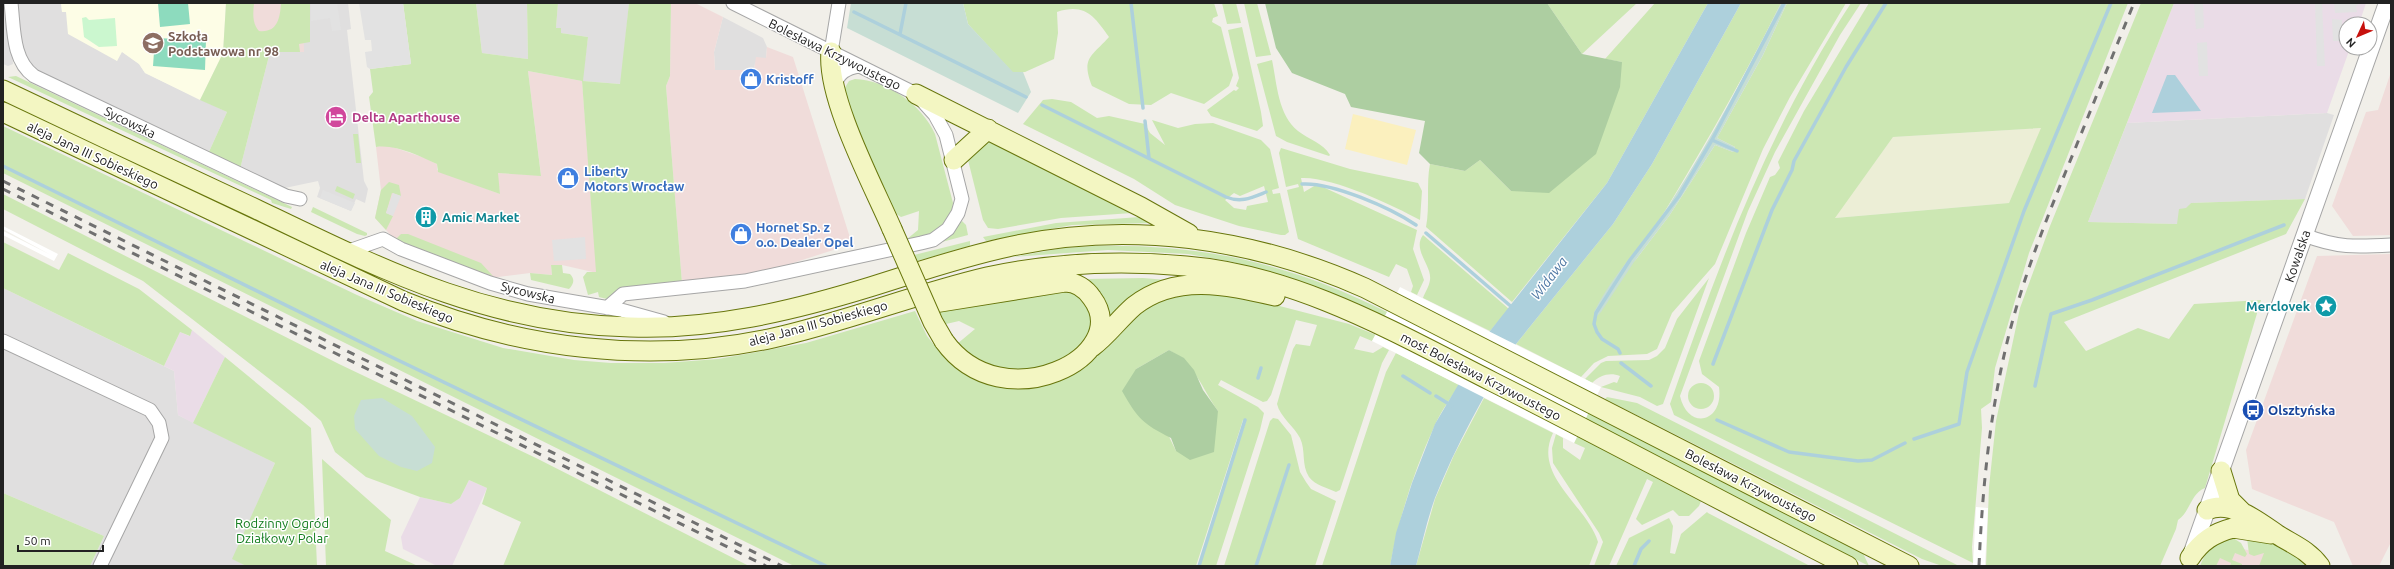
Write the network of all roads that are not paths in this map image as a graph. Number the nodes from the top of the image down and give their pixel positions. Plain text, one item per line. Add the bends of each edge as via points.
1 (11, 3) edge
2 (733, 3) edge
3 (839, 3) edge
4 (2388, 8) edge
5 (831, 52) junction
6 (859, 66) junction
7 (834, 87) junction
8 (3, 90) edge
9 (916, 94) junction
10 (3, 112) edge
11 (988, 130) junction
12 (954, 160) junction
13 (300, 199) dead end
14 (2304, 236) junction
15 (1199, 240) junction
16 (2391, 245) edge
17 (346, 252) junction
18 (606, 308) junction
19 (864, 313) junction
20 (1379, 324) junction
21 (679, 326) junction
22 (3, 341) edge
23 (1088, 350) junction
24 (1593, 405) joint
25 (1582, 427) joint
26 (2221, 471) junction
27 (2207, 510) junction
28 (2244, 514) junction
29 (2279, 535) junction
30 (2189, 562) edge
31 (100, 566) edge
32 (1848, 566) edge
33 (1909, 566) edge
34 (2320, 566) edge

1 - 13 street, Sycowska via 19,61 25,70 286,196
2 - 5 street, Bolesława Krzywoustego
3 - 5 street
4 - 14 street, Kowalska
5 - 6 street, Bolesława Krzywoustego
5 - 7 main road
6 - 7 street via 849,68 840,74
6 - 9 street, Bolesława Krzywoustego
7 - 23 main road, bridge via 842,112 933,322 956,355 971,367 1011,380 1048,375 1065,368
8 - 17 main road, aleja Jana III Sobieskiego
9 - 11 main road
9 - 12 street via 941,125
10 - 19 main road, aleja Jana III Sobieskiego via 397,298 458,322 510,336 563,346 663,351 713,348 765,339
11 - 12 main road
11 - 15 main road via 1141,207
12 - 18 street via 961,192 961,206 948,228 933,240 745,281 623,294
14 - 16 street via 2350,248
14 - 26 street, Kowalska
15 - 21 main road, aleja Jana III Sobieskiego via 1126,234 1048,239 989,251 778,312 726,322
15 - 24 main road, most Bolesława Krzywoustego via 1262,251 1345,279
17 - 18 street, Sycowska via 383,239 401,249 490,283 528,294
17 - 21 main road, aleja Jana III Sobieskiego via 438,291 518,314 580,325 634,328
18 - 21 street, Sycowska
19 - 20 main road, aleja Jana III Sobieskiego via 990,277 1048,267 1118,263 1188,266 1237,274 1294,289
19 - 23 main road via 886,313 1046,283 1068,282 1080,286 1089,294 1099,312 1099,328 1094,343
20 - 23 main road via 1269,295 1216,285 1187,284 1168,288 1146,298
20 - 25 main road, most Bolesława Krzywoustego
22 - 31 street via 150,410 159,423 162,438
24 - 33 main road, Bolesława Krzywoustego
25 - 32 main road, Bolesława Krzywoustego
26 - 27 street, Kowalska
26 - 28 main road via 2230,500
27 - 28 main road via 2226,508
27 - 30 street, Kowalska
28 - 29 main road
29 - 30 main road via 2234,528 2206,539
29 - 34 main road via 2303,549

